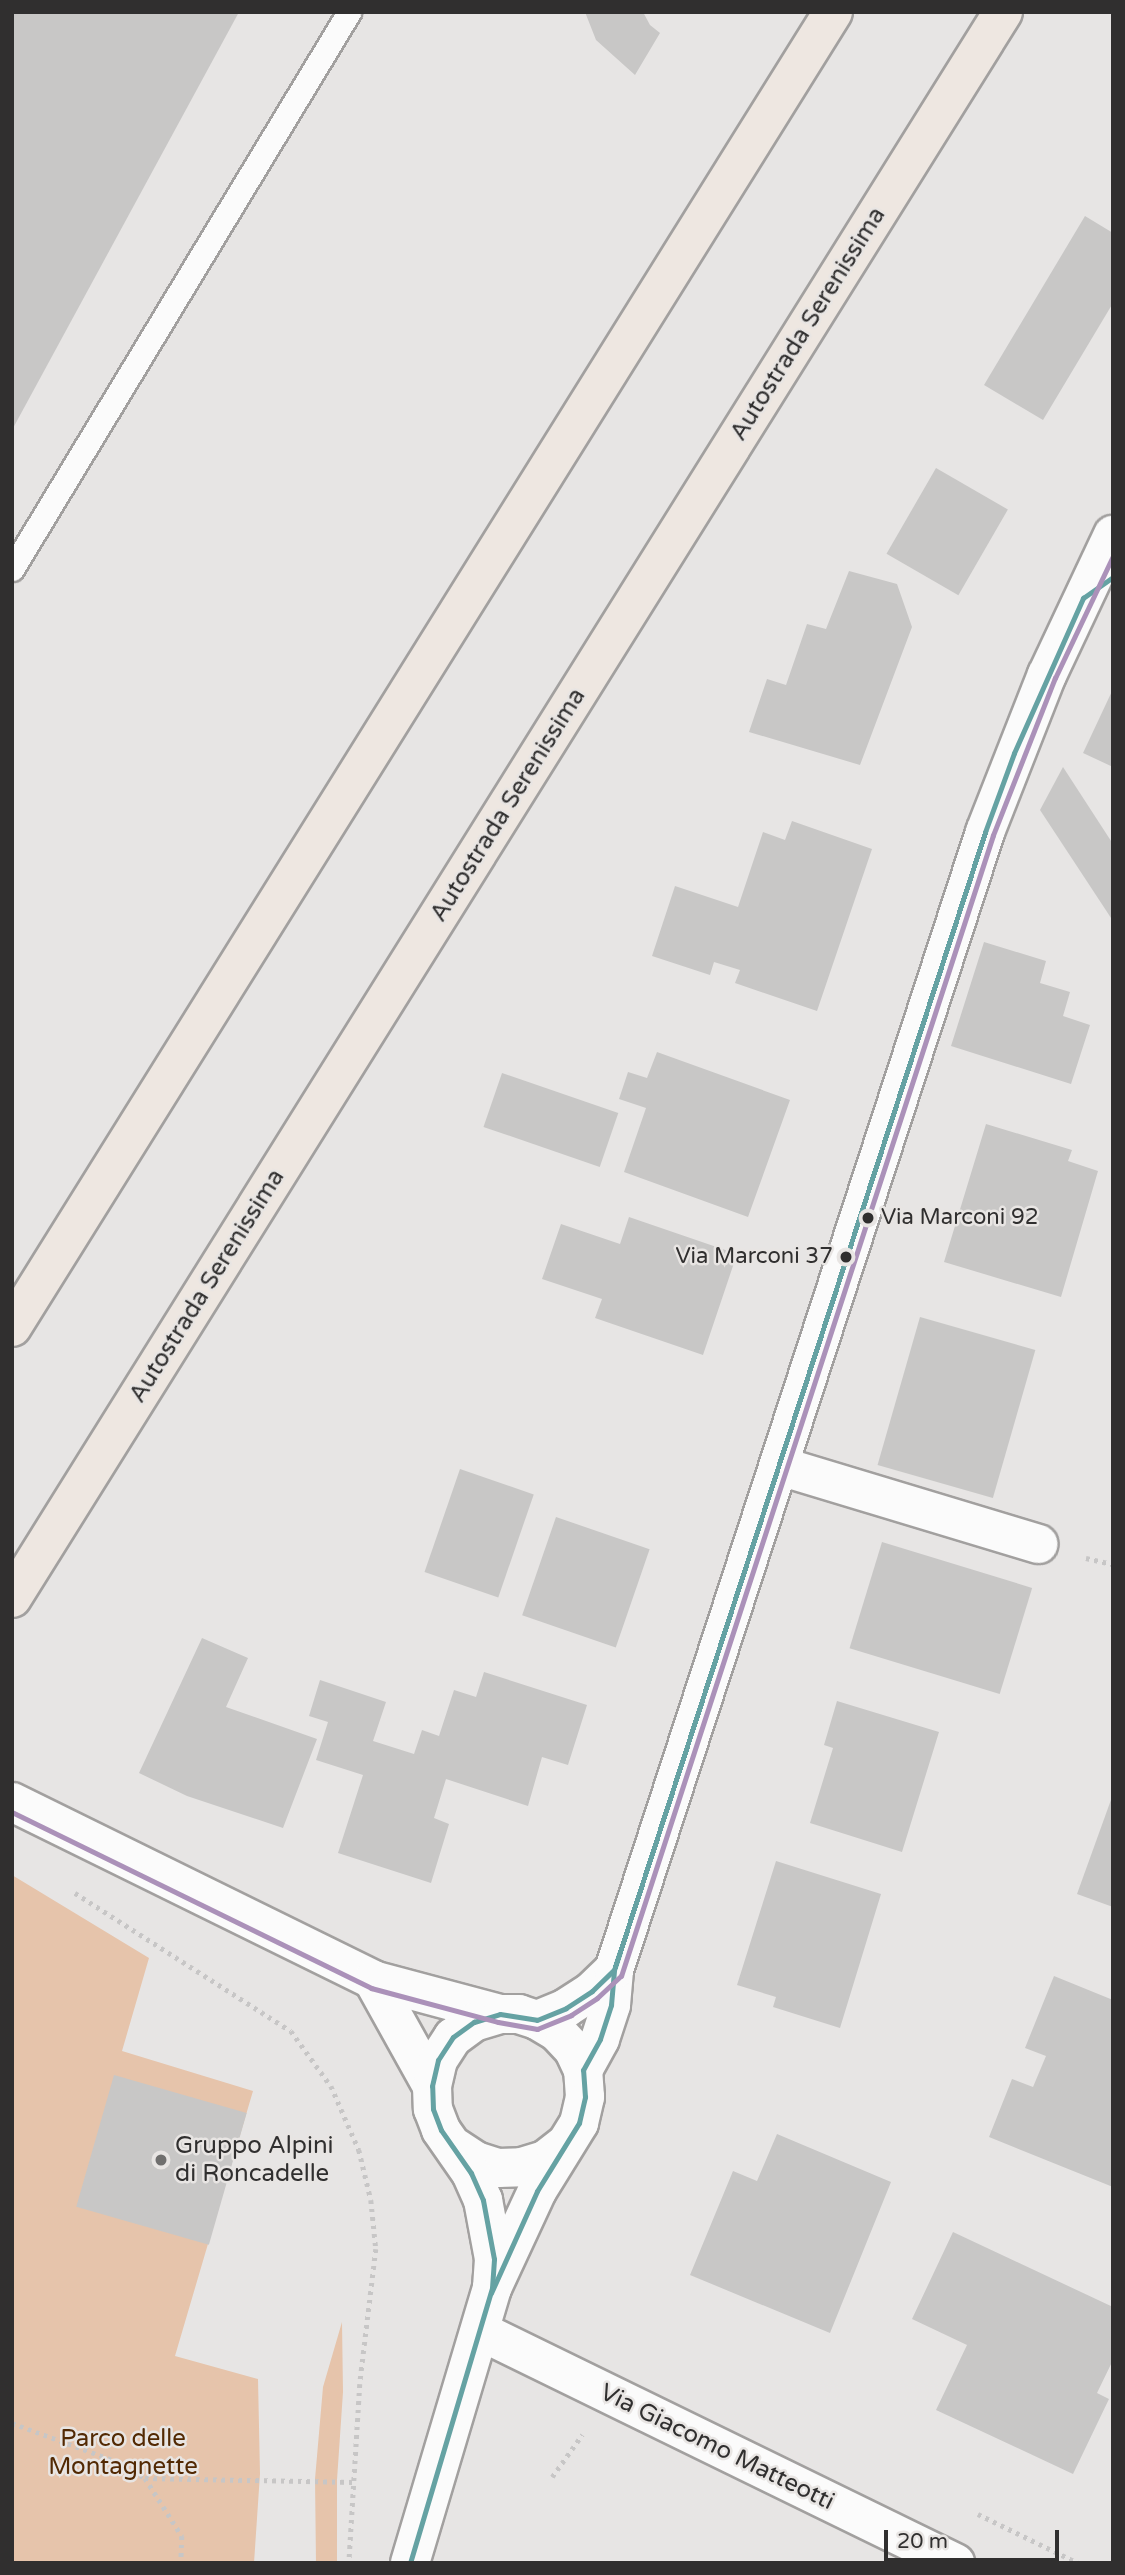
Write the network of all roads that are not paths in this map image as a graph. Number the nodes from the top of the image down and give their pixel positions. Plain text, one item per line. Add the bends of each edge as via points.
1 (349, 12) edge
2 (833, 12) edge
3 (1003, 12) edge
4 (1113, 536) edge
5 (12, 569) edge
6 (1098, 587) edge
7 (12, 1327) edge
8 (780, 1466) junction
9 (1039, 1544) dead end
10 (12, 1598) edge
11 (12, 1802) edge
12 (614, 1970) junction
13 (373, 1980) junction
14 (500, 2014) junction
15 (537, 2020) junction
16 (583, 2070) junction
17 (432, 2086) junction
18 (564, 2145) junction
19 (456, 2148) junction
20 (492, 2288) junction
21 (480, 2331) junction
22 (410, 2563) edge
23 (955, 2563) edge

1 - 5 lane
2 - 7 highway
3 - 10 highway, Autostrada Serenissima
4 - 6 street
6 - 8 street via 1014,753 985,832
8 - 9 street
8 - 12 street
11 - 13 street
12 - 15 street via 566,2008
12 - 16 street via 611,2005
13 - 14 street
13 - 17 street
14 - 15 street
14 - 17 street via 474,2022 453,2037 438,2060
15 - 16 street via 573,2049
16 - 18 street via 585,2097 579,2123
17 - 19 street via 433,2109 441,2130
18 - 19 street via 545,2160 522,2168 487,2165
18 - 20 street
19 - 20 street via 483,2200 493,2249
20 - 21 street
21 - 22 street
21 - 23 street, Via Giacomo Matteotti

